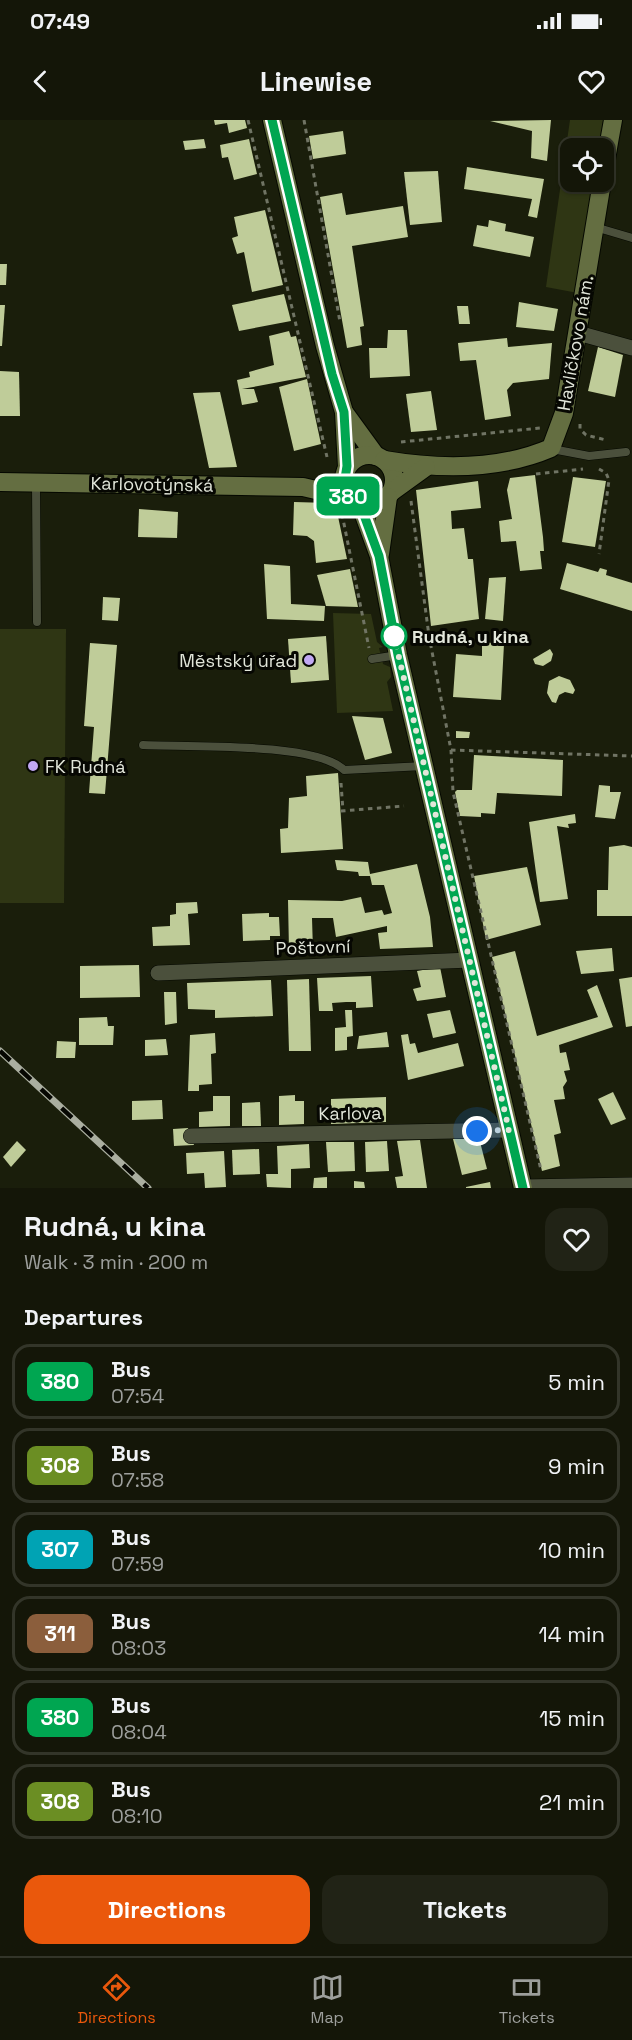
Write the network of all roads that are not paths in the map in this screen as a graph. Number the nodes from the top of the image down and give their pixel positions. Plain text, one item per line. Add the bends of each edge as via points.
1 (272, 120) edge
2 (613, 120) edge
3 (610, 138) edge
4 (600, 192) edge
5 (594, 227) junction
6 (632, 238) edge
7 (578, 333) junction
8 (632, 348) edge
9 (344, 412) junction
10 (551, 448) junction
11 (626, 452) road end
12 (380, 458) junction
13 (426, 467) junction
14 (346, 469) junction
15 (0, 482) edge
16 (36, 482) junction
17 (303, 487) junction
18 (389, 495) junction
19 (355, 501) junction
20 (379, 556) junction
21 (37, 622) dead end
22 (398, 655) junction
23 (372, 659) road end
24 (143, 745) dead end
25 (424, 766) junction
26 (470, 960) junction
27 (158, 973) dead end
28 (509, 1130) junction
29 (191, 1136) dead end
30 (631, 1184) edge
31 (523, 1187) edge

1 - 9 main road via 327,356
2 - 3 main road
4 - 5 main road, Havlíčkovo nám.
5 - 6 lane
5 - 7 main road, Havlíčkovo nám.
7 - 8 street
7 - 10 main road, Havlíčkovo nám. via 564,413
9 - 12 main road
9 - 14 main road
10 - 11 lane via 589,456
10 - 13 main road via 524,460
12 - 13 main road
12 - 14 main road via 360,456
12 - 18 main road via 393,475
13 - 18 main road
14 - 17 main road
14 - 19 main road via 344,485
15 - 16 main road, Karlovotýnská
16 - 17 main road, Karlovotýnská
16 - 21 lane
17 - 19 main road
18 - 19 main road via 375,505
18 - 20 main road
19 - 20 main road
20 - 22 main road
22 - 23 lane
22 - 25 main road
24 - 25 lane via 297,751 344,770
25 - 26 main road
26 - 27 street, Poštovní
26 - 28 main road
28 - 29 street, Karlova
28 - 31 main road
30 - 31 street

